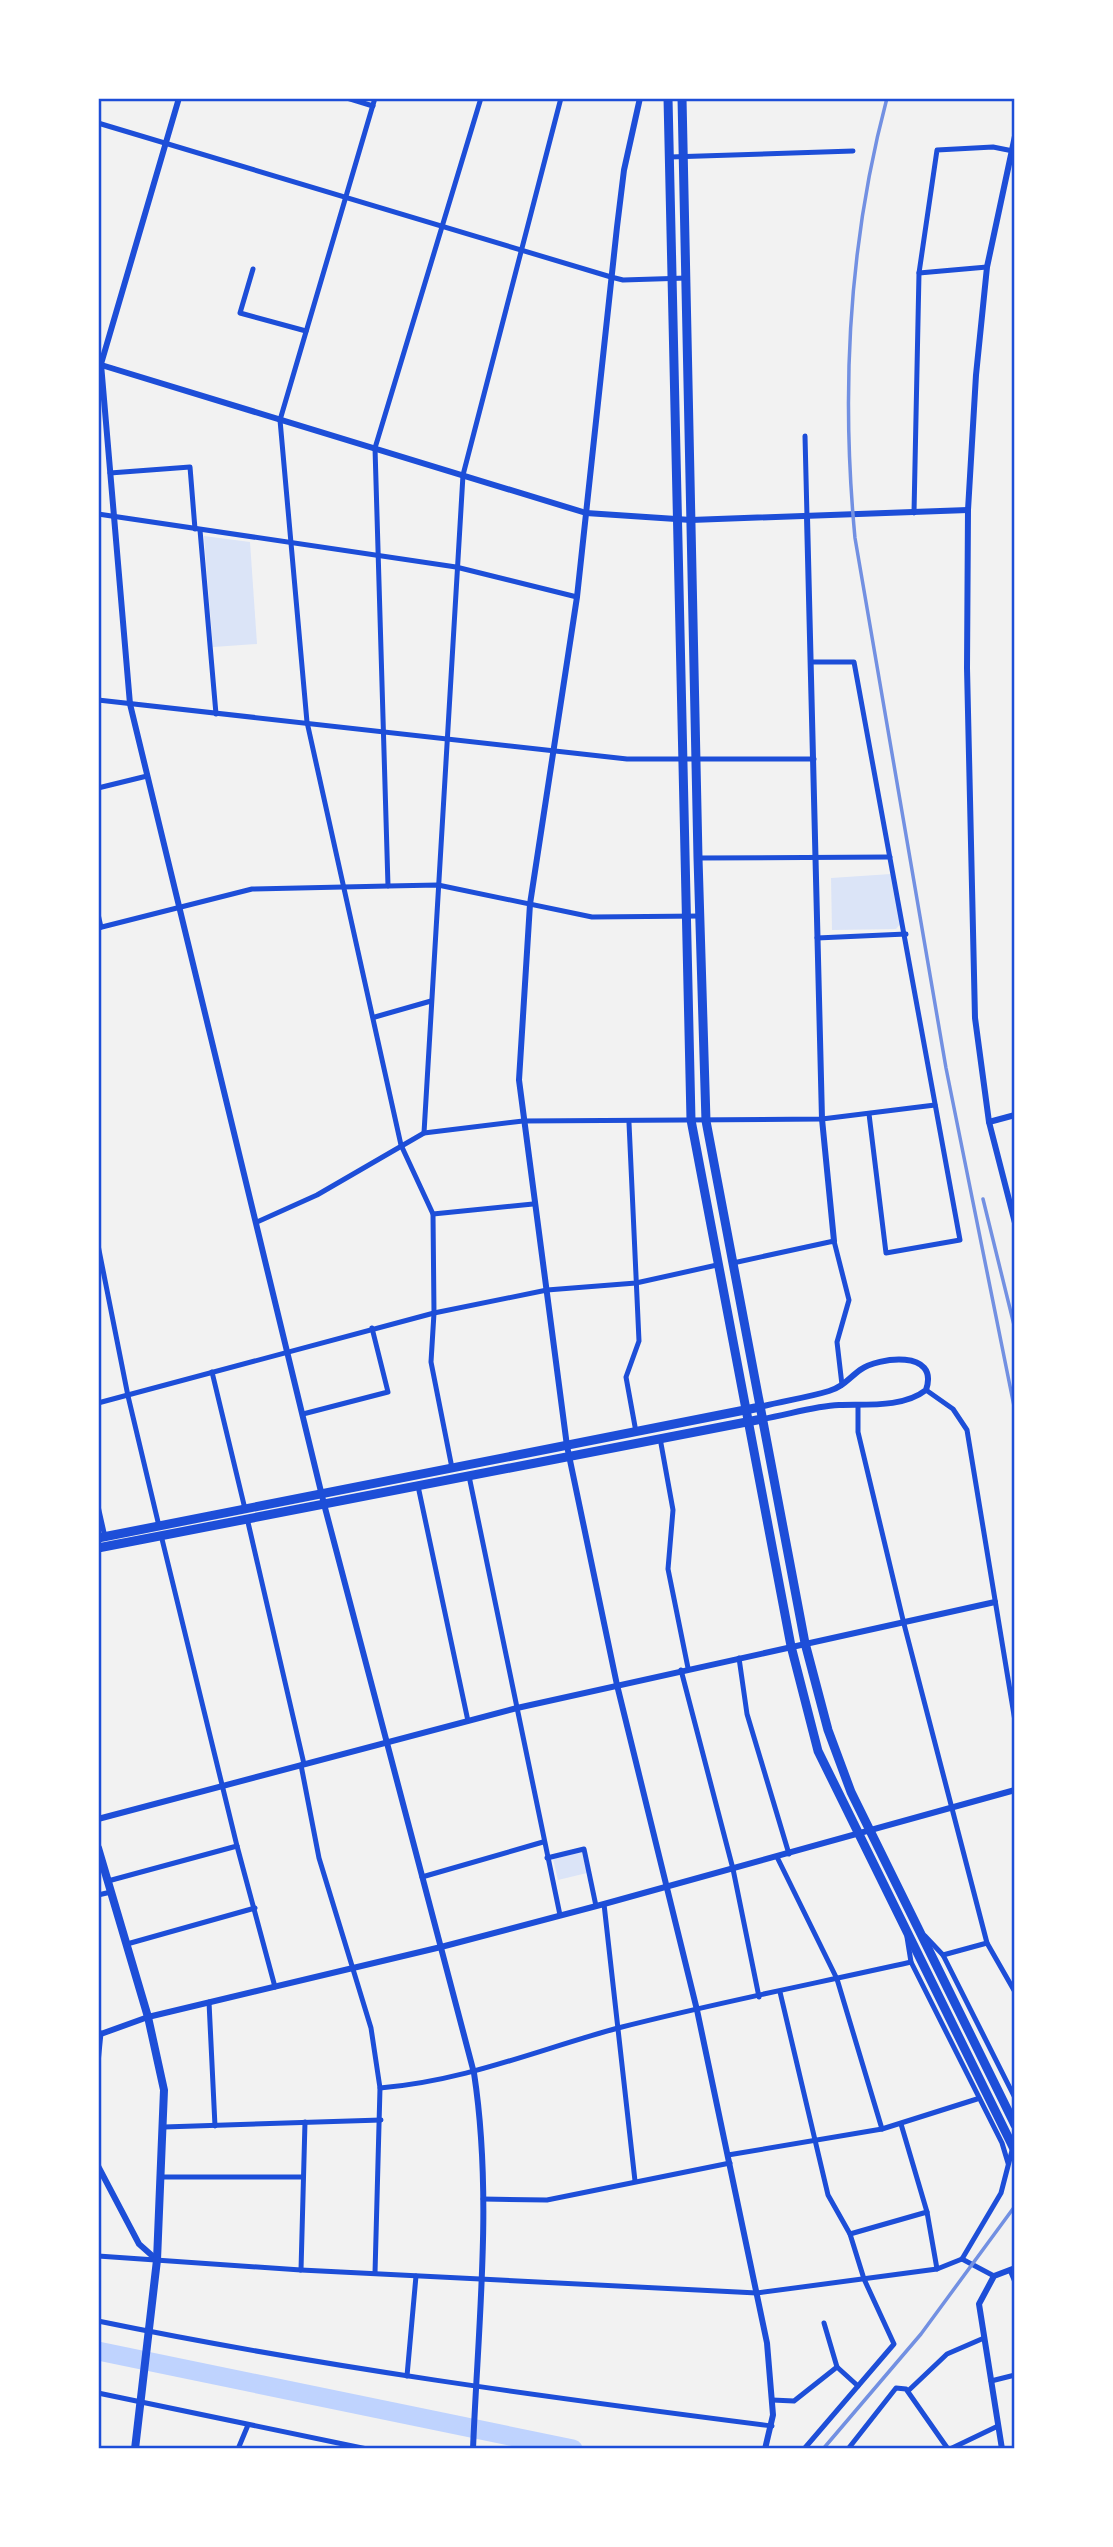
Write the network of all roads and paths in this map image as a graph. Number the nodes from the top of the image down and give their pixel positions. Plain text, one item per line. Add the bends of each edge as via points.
1 (179, 98) edge
2 (347, 98) edge
3 (375, 98) edge
4 (481, 98) edge
5 (561, 98) edge
6 (640, 98) edge
7 (668, 98) edge
8 (682, 98) edge
9 (373, 106) junction
10 (98, 123) edge
11 (1015, 136) edge
12 (165, 144) junction
13 (853, 151) dead end
14 (1013, 151) junction
15 (684, 156) junction
16 (670, 157) junction
17 (344, 199) junction
18 (444, 227) junction
19 (522, 249) junction
20 (987, 267) junction
21 (253, 270) dead end
22 (919, 273) junction
23 (611, 277) junction
24 (687, 278) junction
25 (671, 279) junction
26 (306, 331) junction
27 (99, 364) edge
28 (280, 420) junction
29 (804, 436) dead end
30 (375, 448) junction
31 (110, 473) junction
32 (463, 475) junction
33 (968, 510) junction
34 (586, 513) junction
35 (914, 513) junction
36 (98, 514) edge
37 (113, 516) junction
38 (807, 517) junction
39 (676, 519) junction
40 (691, 520) junction
41 (197, 529) junction
42 (289, 542) junction
43 (379, 555) junction
44 (456, 568) junction
45 (577, 597) junction
46 (812, 662) junction
47 (98, 700) edge
48 (130, 704) junction
49 (216, 713) junction
50 (307, 722) junction
51 (383, 731) junction
52 (445, 739) junction
53 (553, 751) junction
54 (696, 759) junction
55 (814, 759) junction
56 (681, 760) junction
57 (147, 776) junction
58 (98, 788) edge
59 (890, 856) junction
60 (698, 858) junction
61 (816, 859) junction
62 (438, 885) junction
63 (388, 886) junction
64 (344, 888) junction
65 (530, 904) junction
66 (178, 908) junction
67 (98, 914) edge
68 (685, 916) junction
69 (701, 916) junction
70 (100, 927) edge
71 (906, 934) junction
72 (817, 938) junction
73 (431, 1001) junction
74 (374, 1017) junction
75 (935, 1105) junction
76 (869, 1114) junction
77 (1015, 1115) edge
78 (822, 1119) junction
79 (691, 1120) junction
80 (523, 1121) junction
81 (706, 1121) junction
82 (989, 1122) junction
83 (629, 1123) junction
84 (424, 1133) junction
85 (401, 1145) junction
86 (533, 1203) junction
87 (433, 1214) junction
88 (257, 1222) junction
89 (1015, 1223) edge
90 (834, 1241) junction
91 (98, 1245) edge
92 (732, 1263) junction
93 (717, 1265) junction
94 (106, 1279) junction
95 (98, 1282) edge
96 (636, 1283) junction
97 (547, 1290) junction
98 (434, 1312) junction
99 (372, 1328) junction
100 (289, 1351) junction
101 (212, 1372) junction
102 (842, 1385) junction
103 (926, 1390) junction
104 (128, 1395) junction
105 (98, 1403) edge
106 (760, 1406) junction
107 (858, 1406) junction
108 (746, 1410) junction
109 (303, 1414) junction
110 (762, 1419) junction
111 (749, 1422) junction
112 (658, 1428) junction
113 (636, 1432) junction
114 (660, 1438) junction
115 (567, 1446) junction
116 (569, 1457) junction
117 (467, 1465) junction
118 (452, 1468) junction
119 (469, 1476) junction
120 (417, 1480) junction
121 (322, 1493) junction
122 (324, 1504) junction
123 (98, 1506) edge
124 (245, 1508) junction
125 (247, 1519) junction
126 (160, 1531) junction
127 (101, 1537) edge
128 (98, 1548) edge
129 (995, 1602) junction
130 (904, 1624) junction
131 (805, 1643) junction
132 (791, 1646) junction
133 (738, 1658) junction
134 (684, 1669) junction
135 (617, 1685) junction
136 (517, 1708) junction
137 (468, 1721) junction
138 (1015, 1721) edge
139 (386, 1744) junction
140 (303, 1765) junction
141 (223, 1787) junction
142 (1015, 1790) edge
143 (953, 1809) junction
144 (98, 1819) edge
145 (870, 1829) junction
146 (858, 1836) junction
147 (542, 1842) junction
148 (237, 1846) junction
149 (98, 1848) edge
150 (789, 1854) junction
151 (777, 1857) junction
152 (547, 1858) junction
153 (733, 1869) junction
154 (422, 1877) junction
155 (108, 1881) junction
156 (668, 1885) junction
157 (111, 1892) junction
158 (98, 1895) edge
159 (604, 1904) junction
160 (596, 1906) junction
161 (255, 1908) junction
162 (560, 1915) junction
163 (917, 1926) junction
164 (905, 1928) junction
165 (986, 1943) junction
166 (127, 1944) junction
167 (441, 1947) junction
168 (943, 1955) junction
169 (911, 1962) junction
170 (353, 1968) junction
171 (837, 1979) junction
172 (275, 1987) junction
173 (780, 1992) junction
174 (1015, 1992) edge
175 (759, 1997) junction
176 (209, 2002) junction
177 (697, 2010) junction
178 (148, 2017) junction
179 (618, 2029) junction
180 (99, 2034) edge
181 (98, 2063) edge
182 (474, 2073) junction
183 (380, 2088) junction
184 (1015, 2098) edge
185 (977, 2099) junction
186 (381, 2120) junction
187 (305, 2122) junction
188 (901, 2124) junction
189 (1015, 2125) edge
190 (215, 2126) junction
191 (164, 2127) junction
192 (882, 2129) junction
193 (1015, 2139) edge
194 (815, 2142) junction
195 (1015, 2151) edge
196 (729, 2159) junction
197 (1008, 2163) junction
198 (98, 2166) edge
199 (162, 2176) junction
200 (302, 2177) junction
201 (635, 2181) junction
202 (483, 2199) junction
203 (927, 2212) junction
204 (850, 2234) junction
205 (98, 2256) edge
206 (962, 2259) junction
207 (157, 2260) junction
208 (937, 2269) junction
209 (1013, 2269) edge
210 (301, 2270) junction
211 (375, 2273) junction
212 (416, 2276) junction
213 (994, 2276) junction
214 (481, 2278) junction
215 (864, 2279) junction
216 (1015, 2282) edge
217 (757, 2293) junction
218 (98, 2321) edge
219 (824, 2323) dead end
220 (151, 2334) junction
221 (984, 2338) junction
222 (837, 2367) junction
223 (1015, 2375) edge
224 (407, 2376) junction
225 (991, 2381) junction
226 (858, 2386) junction
227 (475, 2391) junction
228 (908, 2391) junction
229 (98, 2393) edge
230 (772, 2400) junction
231 (143, 2402) junction
232 (248, 2425) junction
233 (772, 2426) junction
234 (998, 2426) junction
235 (767, 2448) edge
236 (135, 2449) edge
237 (238, 2449) edge
238 (367, 2449) edge
239 (473, 2449) edge
240 (804, 2449) edge
241 (848, 2449) edge
242 (949, 2449) edge
243 (1002, 2449) edge

1 - 12 street
2 - 9 street
3 - 9 street
4 - 18 street
5 - 19 street
6 - 23 street via 624,170
7 - 16 highway
8 - 15 highway
9 - 17 street
10 - 12 street
11 - 14 street
12 - 17 street
12 - 27 street
13 - 15 street
14 - 20 street
14 - 22 street via 937,150
15 - 16 street
15 - 24 highway
16 - 25 highway
17 - 18 street
17 - 26 street
18 - 19 street
18 - 30 street
19 - 23 street
19 - 32 street
20 - 22 street
20 - 33 street
21 - 26 street via 240,313
22 - 35 street
23 - 25 street
23 - 34 street
24 - 25 street
24 - 40 highway
25 - 39 highway
26 - 28 street
27 - 28 street
27 - 31 street
28 - 30 street
28 - 42 street
29 - 38 street
30 - 32 street
30 - 43 street
31 - 37 street
31 - 41 street via 190,467
32 - 34 street
32 - 44 street
33 - 35 street
33 - 82 street via 975,1018
34 - 39 street
34 - 45 street
35 - 38 street
36 - 37 street
37 - 41 street
37 - 48 street
38 - 40 street
38 - 46 street
39 - 40 street
39 - 56 highway
40 - 54 highway
41 - 42 street
41 - 49 street
42 - 43 street
42 - 50 street
43 - 44 street
43 - 51 street
44 - 45 street
44 - 52 street
45 - 53 street
46 - 55 street
46 - 59 street via 854,662
47 - 48 street
48 - 49 street
48 - 57 street
49 - 50 street
50 - 51 street
50 - 64 street
51 - 52 street
51 - 63 street
52 - 53 street
52 - 62 street
53 - 56 street
53 - 65 street
54 - 55 street
54 - 56 street
54 - 60 highway
55 - 61 street
56 - 68 highway
57 - 58 street
57 - 66 street
59 - 61 street
59 - 71 street
60 - 61 street
60 - 69 highway
61 - 72 street
62 - 63 street
62 - 65 street
62 - 73 street
63 - 64 street
64 - 66 street via 252,889
64 - 74 street
65 - 68 street via 592,917
65 - 80 street via 519,1060
66 - 70 street
66 - 88 street
67 - 70 street
68 - 69 street
68 - 79 highway
69 - 81 highway
71 - 72 street
71 - 75 street
72 - 78 street
73 - 74 street
73 - 84 street
74 - 85 street
75 - 76 street
75 - 76 street via 960,1240 886,1253
76 - 78 street
77 - 82 street
78 - 81 street
78 - 90 street
79 - 81 street
79 - 83 street
79 - 93 highway
80 - 83 street
80 - 84 street
80 - 86 street
81 - 92 highway
82 - 89 street
83 - 96 street
84 - 85 street
85 - 87 street
85 - 88 street via 317,1195
86 - 87 street
86 - 97 street
87 - 98 street
88 - 100 street
90 - 92 street
90 - 102 street via 849,1300 837,1342
91 - 94 street
92 - 106 highway
93 - 96 street
93 - 108 highway
94 - 95 street
94 - 104 street
96 - 97 street
96 - 113 street via 638,1348 626,1377
97 - 98 street
97 - 115 street
98 - 99 street
98 - 118 street via 431,1362
99 - 100 street
99 - 109 street via 388,1392
100 - 101 street
100 - 109 street
101 - 104 street
101 - 124 street
102 - 103 street via 861,1369 910,1360 925,1367
102 - 106 street
103 - 107 street via 914,1397
103 - 129 street via 953,1409 967,1430
104 - 105 street
104 - 126 street
106 - 108 highway
106 - 110 highway
107 - 110 street via 838,1405
107 - 130 street via 858,1432
108 - 111 highway
108 - 112 highway
109 - 121 street
110 - 111 highway
110 - 131 highway
111 - 114 highway
111 - 132 highway
112 - 113 highway
112 - 114 street
113 - 115 highway
114 - 116 highway
114 - 134 street via 673,1510 668,1569
115 - 116 street
115 - 117 highway
116 - 119 highway
116 - 135 street
117 - 118 highway
117 - 119 street
118 - 120 highway
119 - 120 highway
119 - 136 street
120 - 121 highway
120 - 122 highway
120 - 137 street
121 - 122 street
121 - 124 highway
122 - 125 highway
122 - 139 street
123 - 127 street
124 - 125 street
124 - 126 highway
125 - 126 highway
125 - 140 street
126 - 127 highway
126 - 128 highway
126 - 141 street
129 - 130 street
129 - 138 street
130 - 131 street
130 - 143 street
131 - 132 street
131 - 145 highway via 828,1730
132 - 133 street
132 - 146 highway via 818,1751
133 - 134 street
133 - 150 street via 747,1714
134 - 135 street
134 - 153 street
135 - 136 street
135 - 156 street
136 - 137 street
136 - 147 street
137 - 139 street
139 - 140 street
139 - 154 street
140 - 141 street
140 - 170 street via 318,1858
141 - 144 street
141 - 148 street
142 - 143 street
143 - 145 street
143 - 165 street
145 - 146 street
145 - 163 highway
146 - 150 street
146 - 164 highway
147 - 152 street
147 - 154 street
148 - 155 street
148 - 161 street
149 - 155 main road
150 - 151 street
151 - 153 street
151 - 171 street
152 - 160 street via 584,1849
152 - 162 street
153 - 156 street
153 - 175 street
154 - 167 street
155 - 157 main road
156 - 159 street
156 - 177 street
157 - 158 street
157 - 166 main road
159 - 160 street
159 - 179 street
160 - 162 street
161 - 166 street
161 - 172 street
162 - 167 street
163 - 168 street
163 - 189 highway
164 - 169 street
164 - 195 highway
165 - 168 street
165 - 174 street
166 - 178 main road
167 - 170 street
167 - 182 street
168 - 184 street
169 - 171 street
169 - 185 street
170 - 172 street
170 - 183 street via 372,2028
171 - 173 street
171 - 192 street
172 - 176 street
173 - 175 street
173 - 194 street
175 - 177 street
176 - 178 street
176 - 190 street
177 - 179 street
177 - 196 street
178 - 180 street
178 - 191 main road via 163,2074
179 - 182 street
179 - 201 street
180 - 181 street
182 - 183 street
182 - 202 street
183 - 186 street
185 - 188 street
185 - 197 street
186 - 187 street
186 - 211 street
187 - 190 street
187 - 200 street
188 - 192 street
188 - 203 street
190 - 191 street
191 - 199 main road
192 - 194 street
193 - 197 street
194 - 196 street
194 - 204 street via 828,2195
196 - 201 street
196 - 217 street
197 - 206 street via 995,2207
198 - 207 street via 139,2244
199 - 200 street
199 - 207 main road
200 - 210 street
201 - 202 street via 547,2200
202 - 214 street
203 - 204 street
203 - 208 street
204 - 215 street
205 - 207 street
206 - 208 street
206 - 213 street
207 - 210 street
207 - 220 main road
208 - 215 street
209 - 213 street
209 - 216 street
210 - 211 street
211 - 212 street
212 - 214 street
212 - 224 street
213 - 221 street via 979,2304
214 - 217 street
214 - 227 street
215 - 217 street
215 - 226 street via 894,2344
217 - 230 street
218 - 220 street
219 - 222 street
220 - 224 street
220 - 231 main road
221 - 225 street
221 - 228 street via 947,2354
222 - 226 street
222 - 230 street via 794,2401
223 - 225 street
224 - 227 street
225 - 234 street
226 - 240 street
227 - 233 street
227 - 239 street
228 - 241 street via 896,2388
228 - 242 street
229 - 231 street
230 - 233 street
231 - 232 street
231 - 236 main road
232 - 237 street
232 - 238 street
233 - 235 street
234 - 242 street
234 - 243 street

